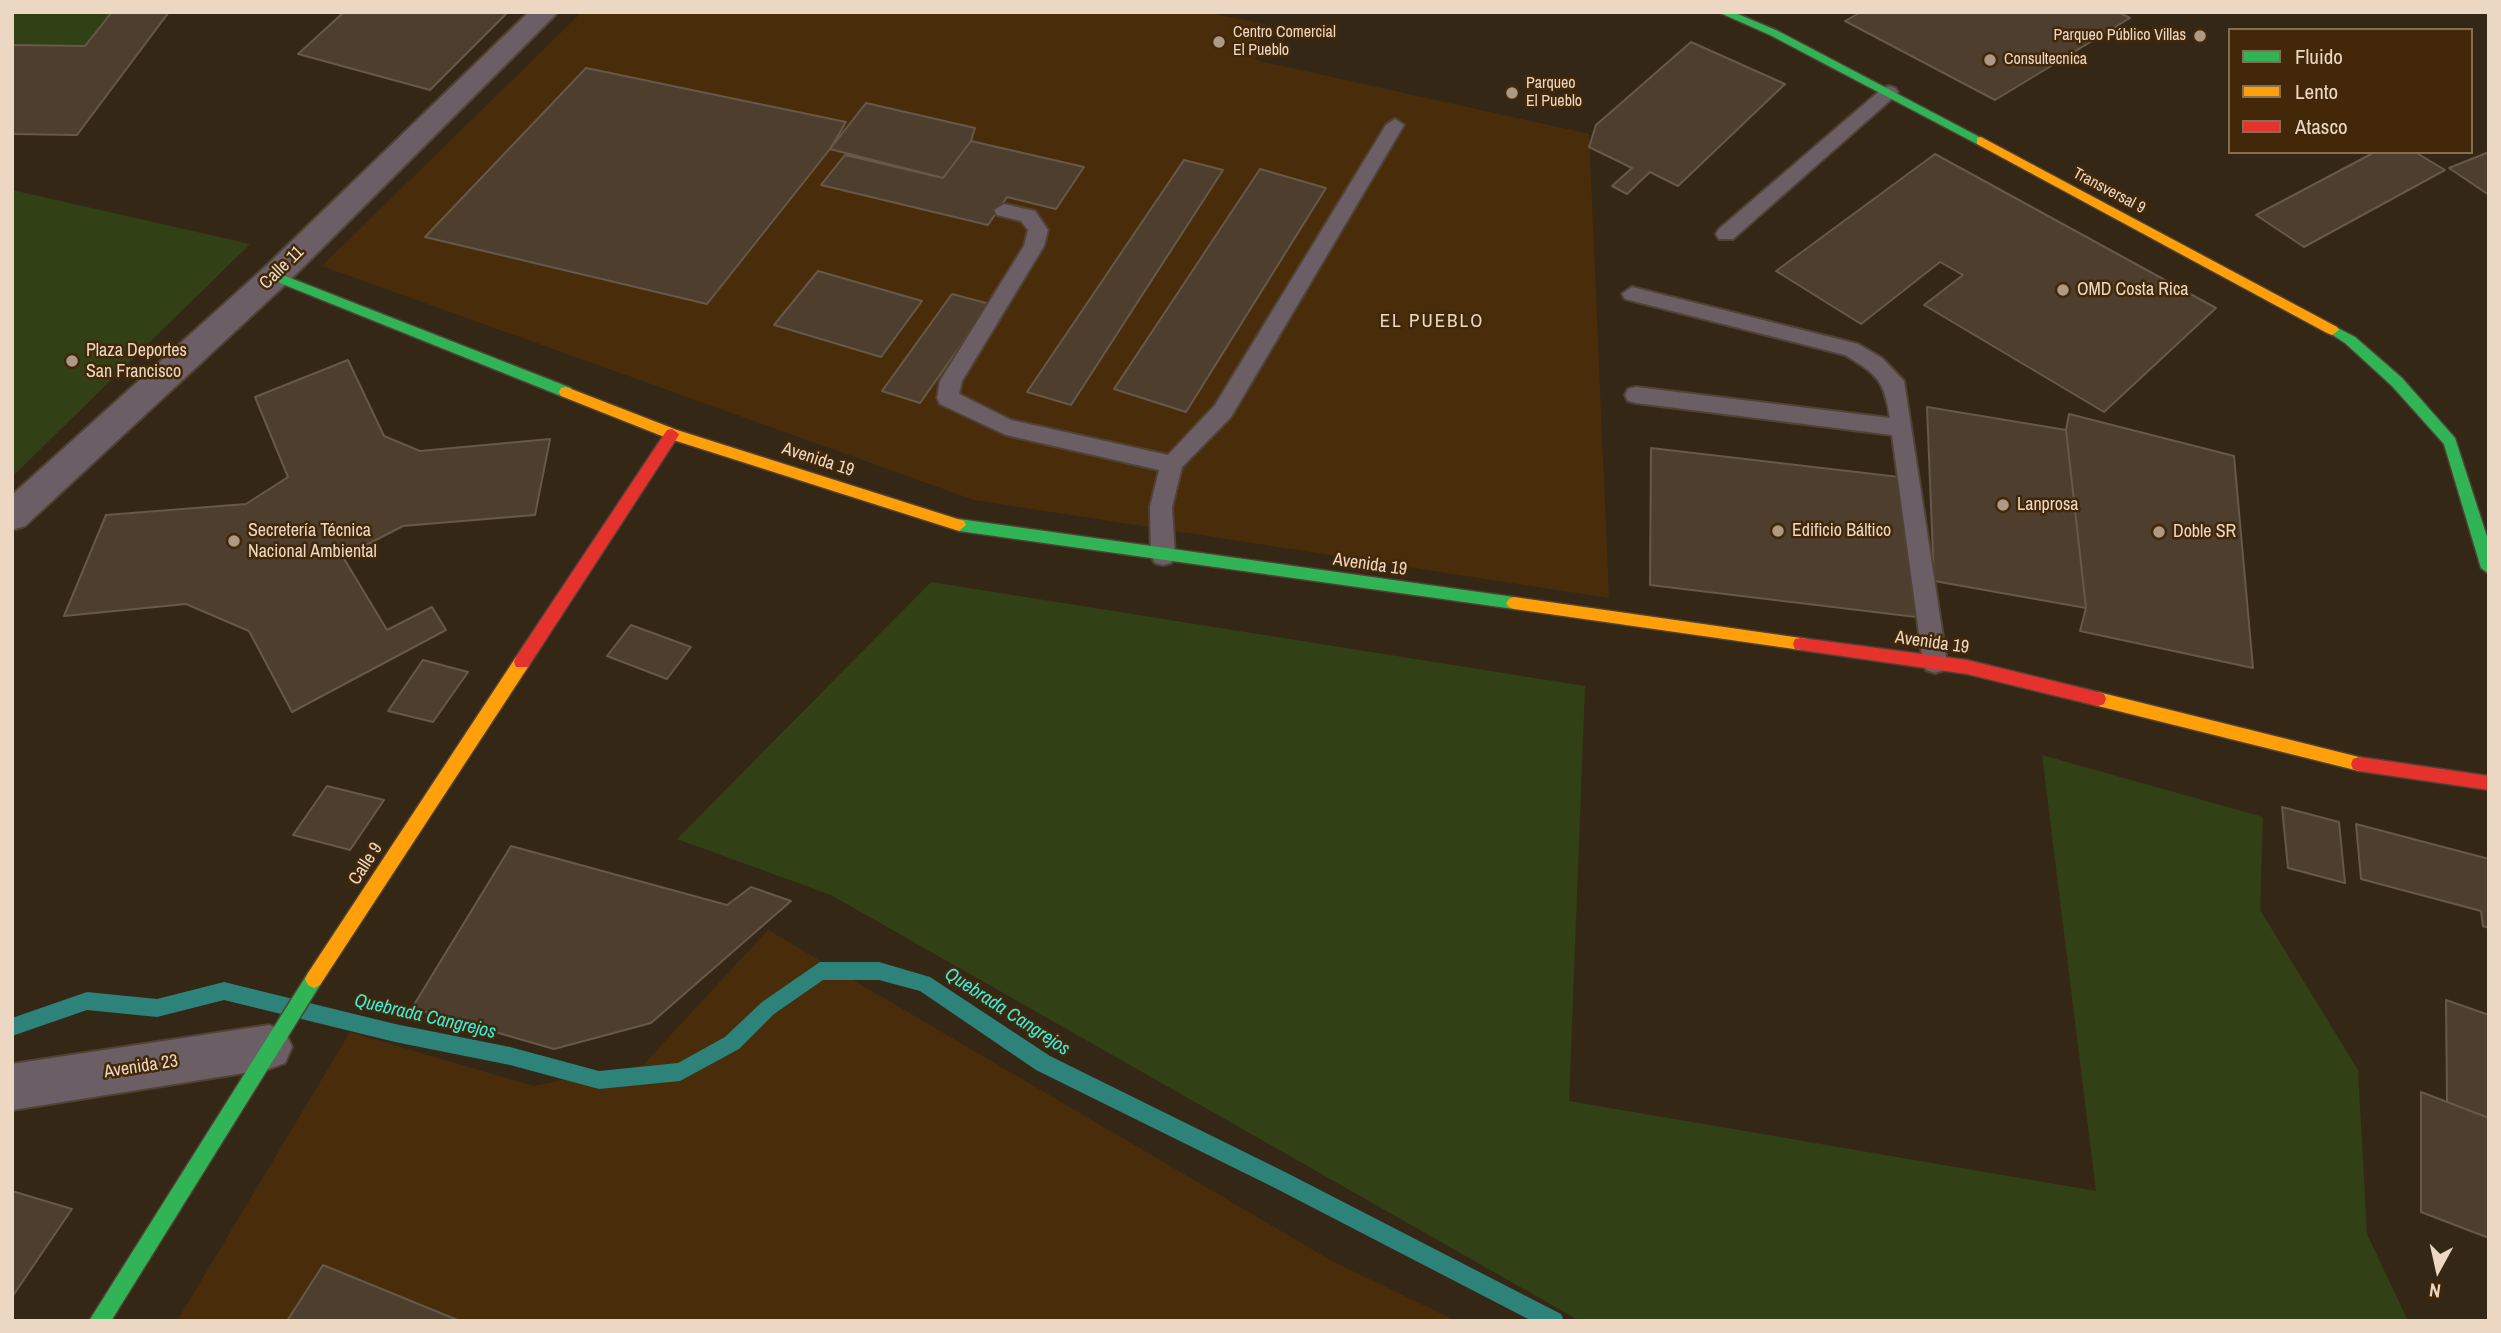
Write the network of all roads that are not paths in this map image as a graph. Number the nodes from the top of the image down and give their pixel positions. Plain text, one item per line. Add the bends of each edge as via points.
1 (545, 12) edge
2 (1723, 12) edge
3 (1889, 92) junction
4 (1395, 125) dead end
5 (1004, 210) dead end
6 (1726, 234) dead end
7 (275, 276) junction
8 (1632, 294) dead end
9 (1636, 395) dead end
10 (1901, 428) junction
11 (672, 434) junction
12 (1172, 464) junction
13 (12, 516) edge
14 (1163, 556) junction
15 (2489, 568) edge
16 (1935, 663) junction
17 (2489, 783) edge
18 (274, 1041) junction
19 (12, 1087) edge
20 (99, 1321) edge

1 - 7 street, Calle 11
2 - 3 street, Transversal 9
3 - 6 lane
3 - 15 street, Transversal 9 via 2350,340 2397,382 2449,442
4 - 12 lane via 1223,411
5 - 12 lane via 1028,216 1038,230 1034,246 951,380 948,398 1006,427
7 - 11 street, Avenida 19
7 - 13 street, Calle 11
8 - 10 lane via 1851,349 1875,363 1896,386
9 - 10 lane
10 - 16 lane
11 - 14 street, Avenida 19 via 954,523
11 - 18 street, Calle 9
12 - 14 lane via 1161,507
14 - 16 street, Avenida 19
16 - 17 street, Avenida 19 via 1980,670 2372,767
18 - 19 street, Avenida 23
18 - 20 street, Calle 9

